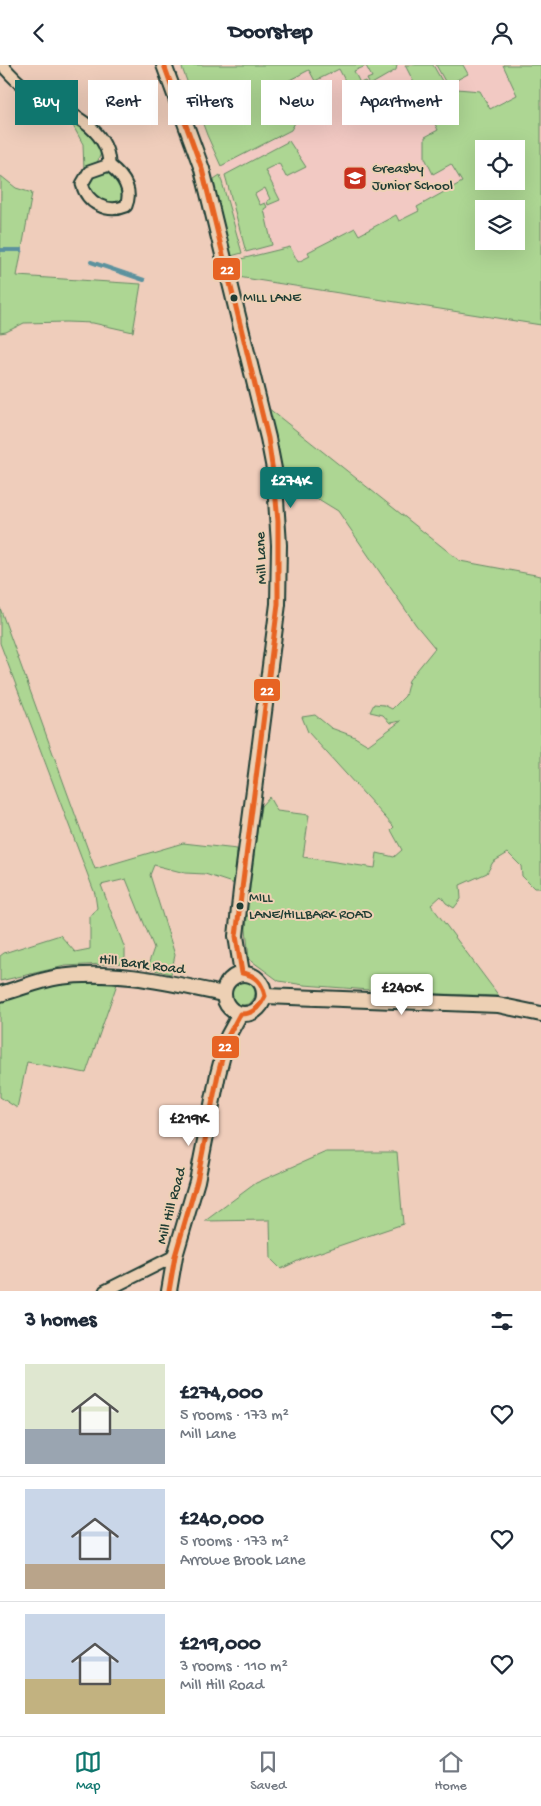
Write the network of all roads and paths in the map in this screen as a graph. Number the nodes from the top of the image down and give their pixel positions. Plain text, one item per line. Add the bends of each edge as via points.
1 (2, 65) edge
2 (164, 65) edge
3 (109, 165) junction
4 (242, 973) junction
5 (0, 994) edge
6 (223, 994) junction
7 (265, 996) junction
8 (240, 1014) junction
9 (541, 1014) edge
10 (175, 1256) junction
11 (105, 1291) edge
12 (169, 1291) edge

1 - 3 street via 27,89 91,127 106,147
2 - 4 street, Mill Lane via 202,169 274,469 278,604 236,936
3 - 3 street via 129,190 126,206 118,209 100,207 87,197 82,184 89,172
4 - 6 street via 229,979
4 - 7 street via 259,979
5 - 6 street, Hill Bark Road via 58,977 104,975 147,979
6 - 8 street via 229,1008
7 - 8 street via 259,1009
7 - 9 street via 498,1005
8 - 10 street, Mill Hill Road via 228,1036 197,1181
10 - 11 street
10 - 12 street, Mill Hill Road

